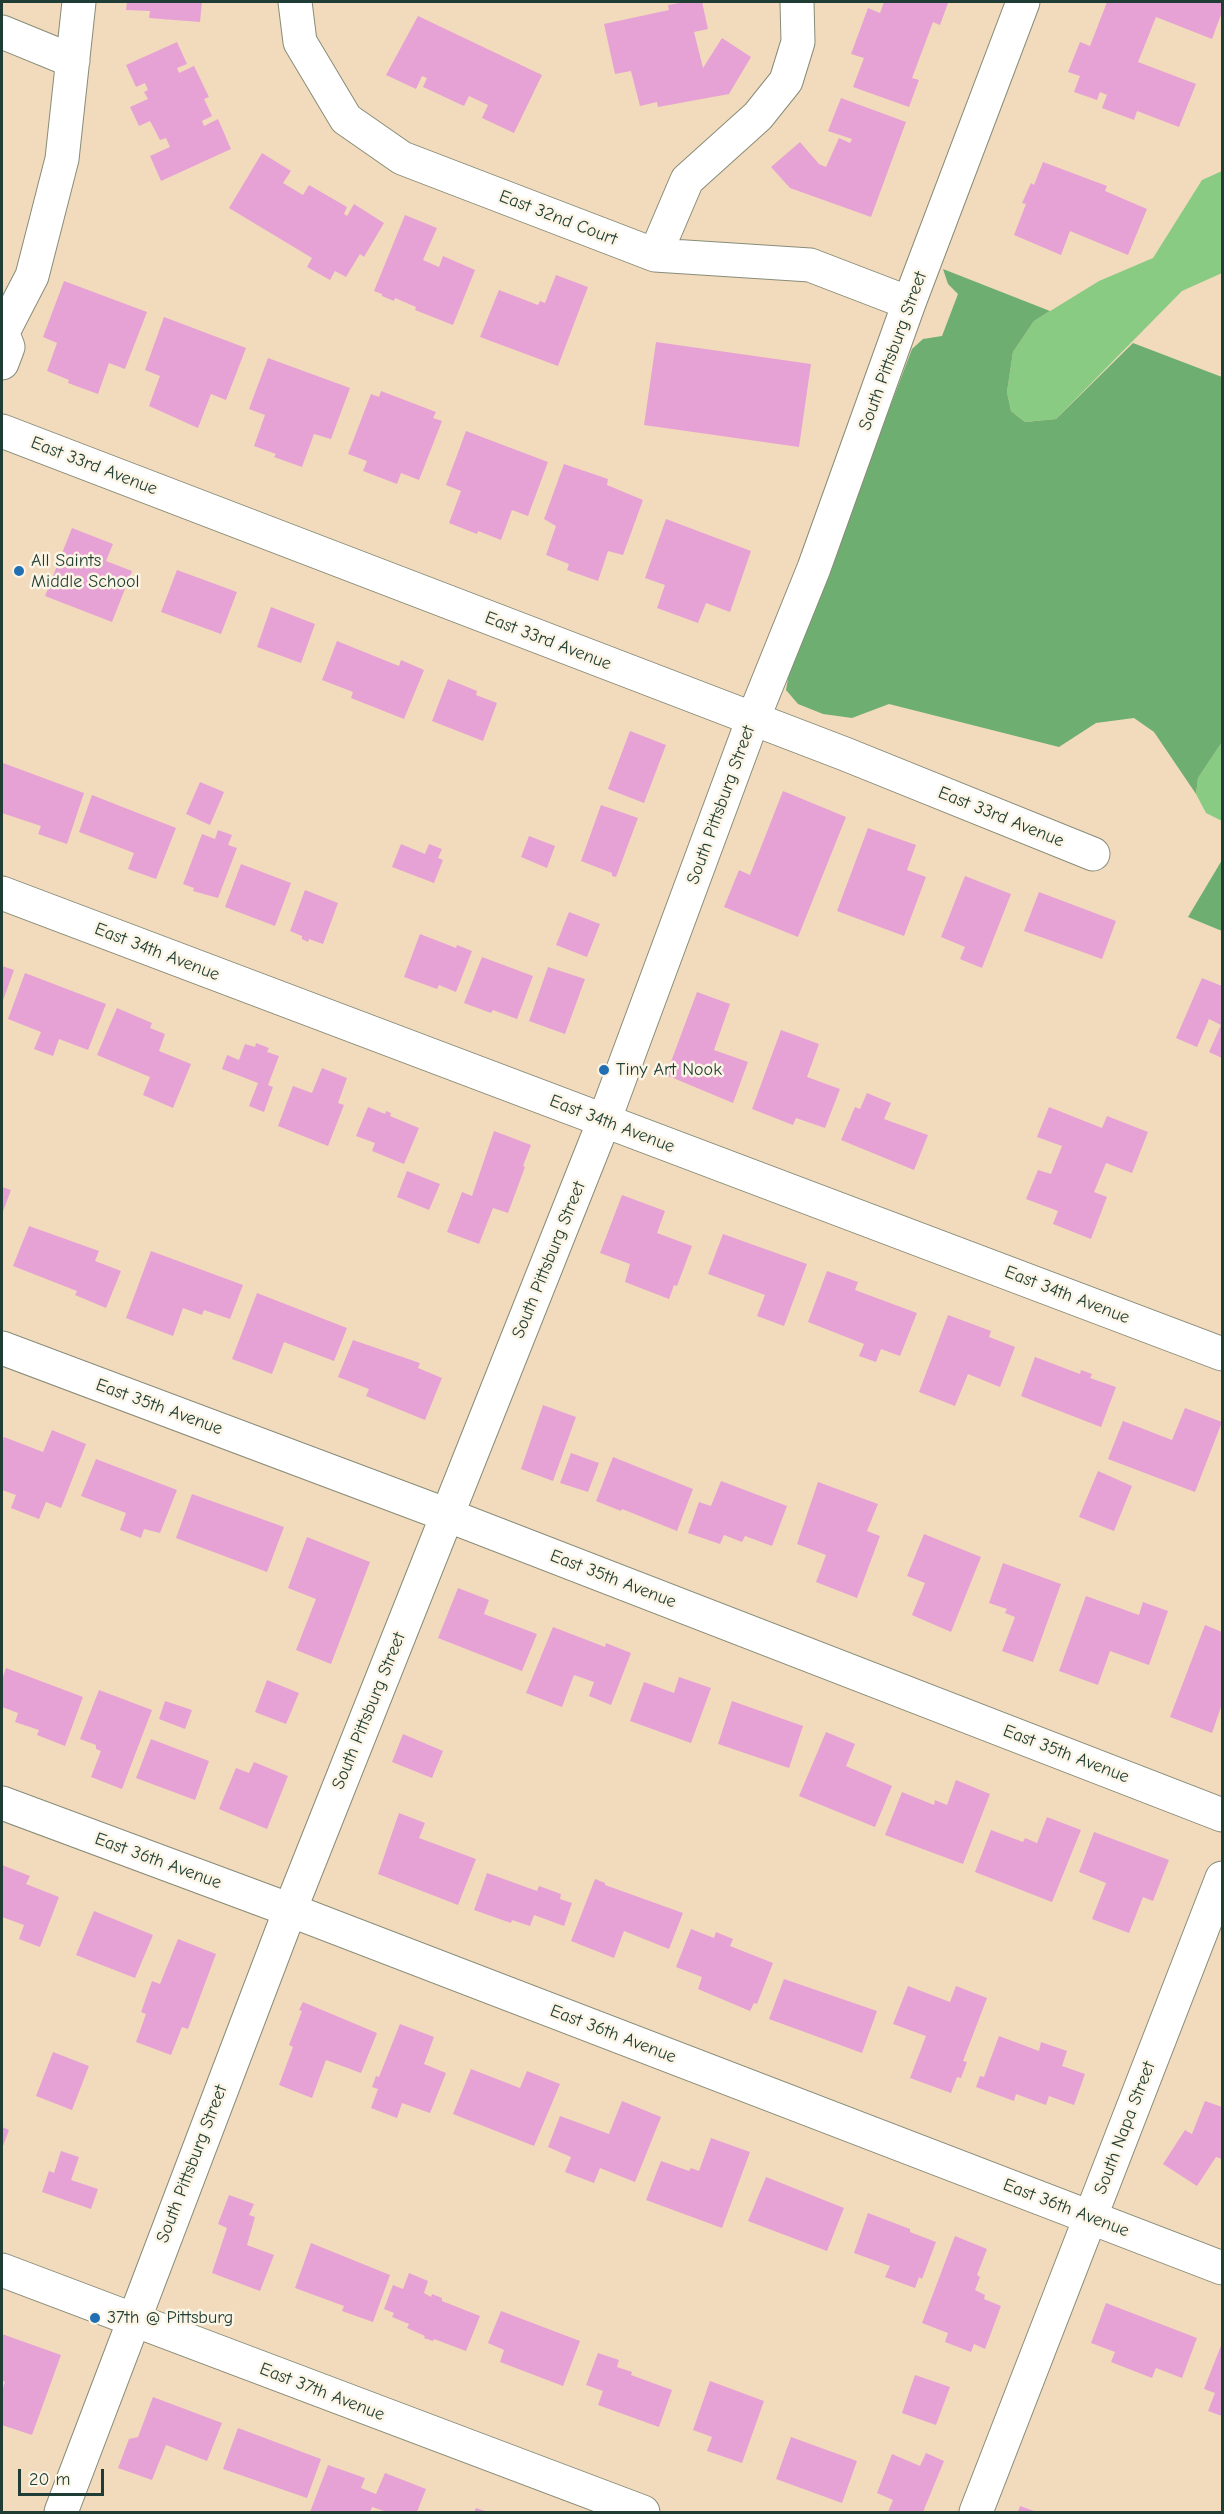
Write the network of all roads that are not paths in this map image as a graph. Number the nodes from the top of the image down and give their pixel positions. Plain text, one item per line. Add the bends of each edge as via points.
1 (79, 2) edge
2 (295, 2) edge
3 (797, 2) edge
4 (1023, 2) edge
5 (2, 32) edge
6 (73, 61) junction
7 (655, 255) junction
8 (909, 303) junction
9 (2, 344) edge
10 (2, 431) edge
11 (753, 719) junction
12 (1093, 854) dead end
13 (2, 893) edge
14 (604, 1121) junction
15 (2, 1348) edge
16 (1222, 1354) edge
17 (447, 1515) junction
18 (2, 1803) edge
19 (1222, 1815) edge
20 (1222, 1878) edge
21 (290, 1910) junction
22 (1090, 2217) junction
23 (1222, 2268) edge
24 (2, 2270) edge
25 (132, 2320) junction
26 (61, 2512) edge
27 (644, 2512) edge
28 (976, 2512) edge

1 - 6 street
2 - 7 street, East 32nd Court via 300,42 346,119 402,158
3 - 7 street via 798,42 786,81 758,116 687,180
4 - 8 street, South Pittsburg Street
5 - 6 street
6 - 9 street via 57,180 32,276
7 - 8 street, East 32nd Court via 810,265
8 - 11 street, South Pittsburg Street via 814,568
10 - 11 street, East 33rd Avenue
11 - 12 street, East 33rd Avenue
11 - 14 street, South Pittsburg Street
13 - 14 street, East 34th Avenue
14 - 16 street, East 34th Avenue
14 - 17 street, South Pittsburg Street
15 - 17 street, East 35th Avenue
17 - 19 street, East 35th Avenue
17 - 21 street, South Pittsburg Street
18 - 21 street, East 36th Avenue
20 - 22 street, South Napa Street
21 - 22 street, East 36th Avenue
21 - 25 street, South Pittsburg Street
22 - 23 street, East 36th Avenue
22 - 28 street, South Napa Street
24 - 25 street, East 37th Avenue
25 - 26 street, South Pittsburg Street
25 - 27 street, East 37th Avenue

